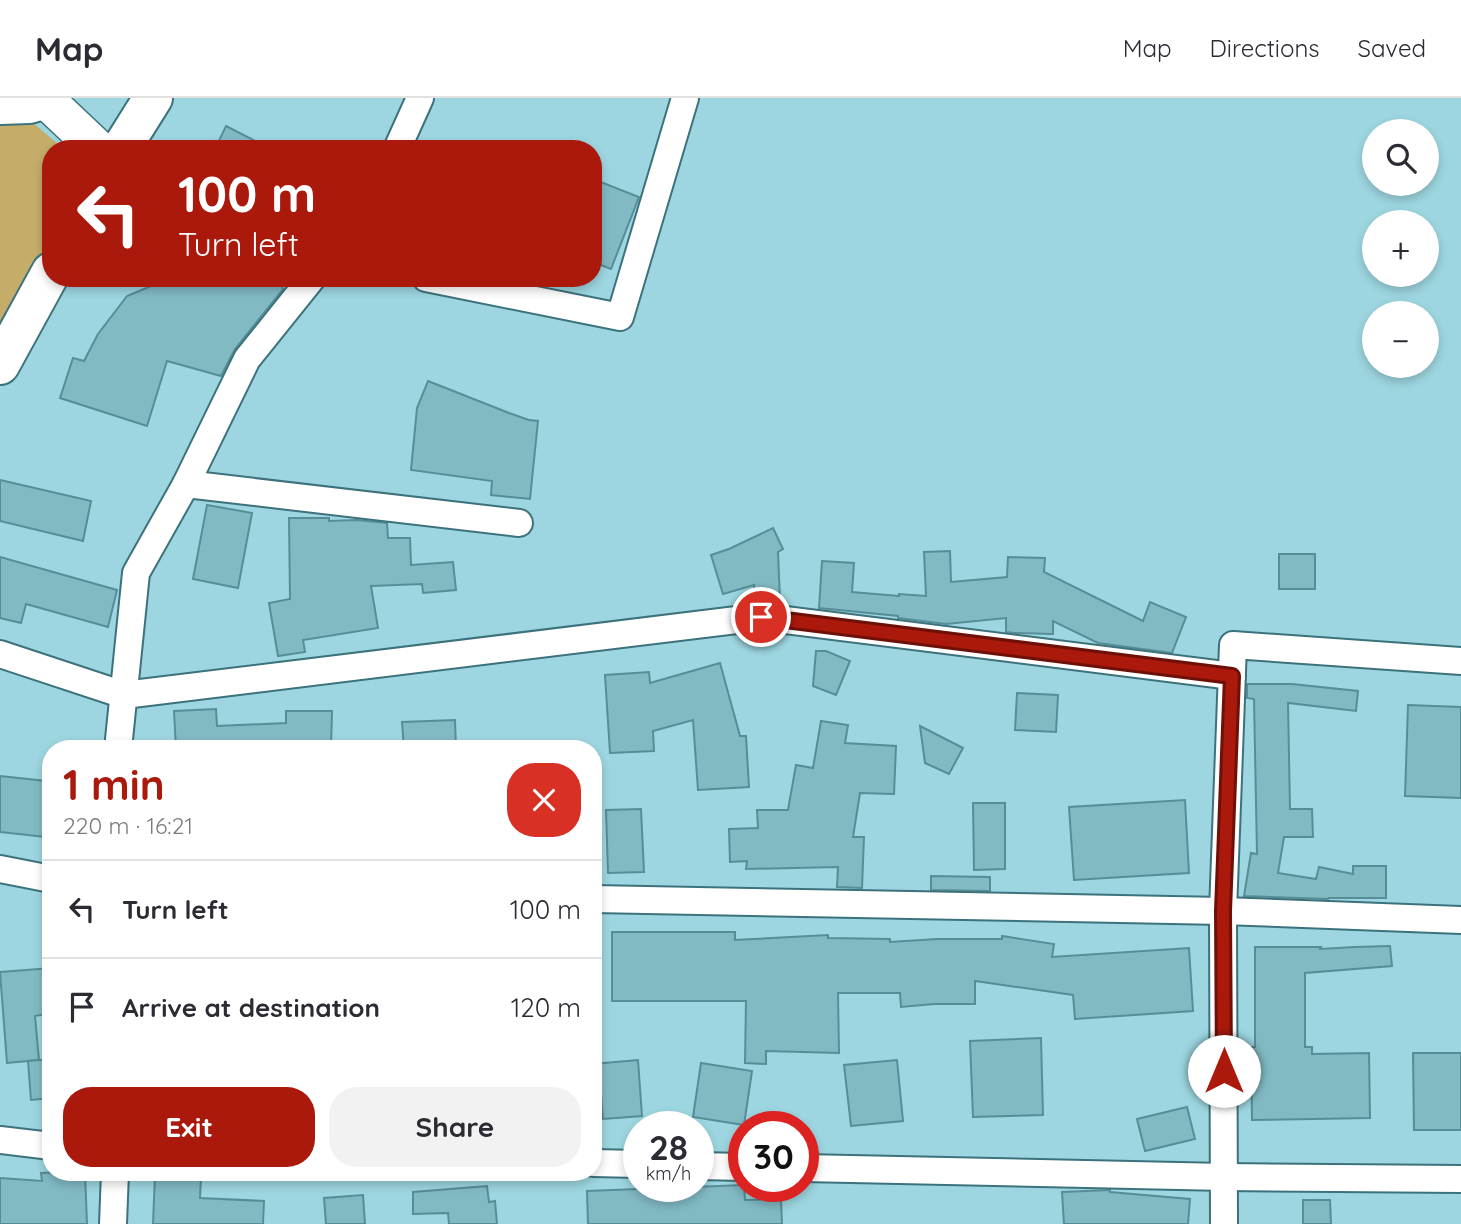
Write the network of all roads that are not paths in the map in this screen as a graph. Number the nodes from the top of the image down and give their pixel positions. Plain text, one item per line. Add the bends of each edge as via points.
1 (47, 98) edge
2 (153, 98) edge
3 (420, 98) edge
4 (685, 98) edge
5 (0, 105) edge
6 (90, 140) edge
7 (127, 140) edge
8 (401, 140) edge
9 (43, 287) edge
10 (305, 287) edge
11 (471, 287) edge
12 (0, 365) edge
13 (186, 484) junction
14 (519, 523) dead end
15 (0, 654) edge
16 (1461, 661) edge
17 (1232, 676) junction
18 (124, 695) junction
19 (119, 740) edge
20 (0, 869) edge
21 (42, 877) edge
22 (602, 899) edge
23 (1223, 911) junction
24 (1461, 919) edge
25 (0, 1140) edge
26 (42, 1145) edge
27 (602, 1163) edge
28 (623, 1164) edge
29 (819, 1168) edge
30 (1225, 1177) junction
31 (1461, 1179) edge
32 (115, 1181) edge
33 (113, 1224) edge
34 (1224, 1224) edge

1 - 5 highway
1 - 6 street
2 - 7 highway
3 - 8 street
4 - 11 street via 620,317
9 - 12 highway
10 - 13 street via 247,359
13 - 14 street
13 - 18 street via 136,573
15 - 18 street
16 - 17 street via 1233,645
17 - 18 street via 761,617
17 - 23 street
18 - 19 street
20 - 21 street
22 - 23 street
23 - 24 street
23 - 30 street
25 - 26 street
27 - 28 street
29 - 30 street
30 - 31 street
30 - 34 street
32 - 33 street

